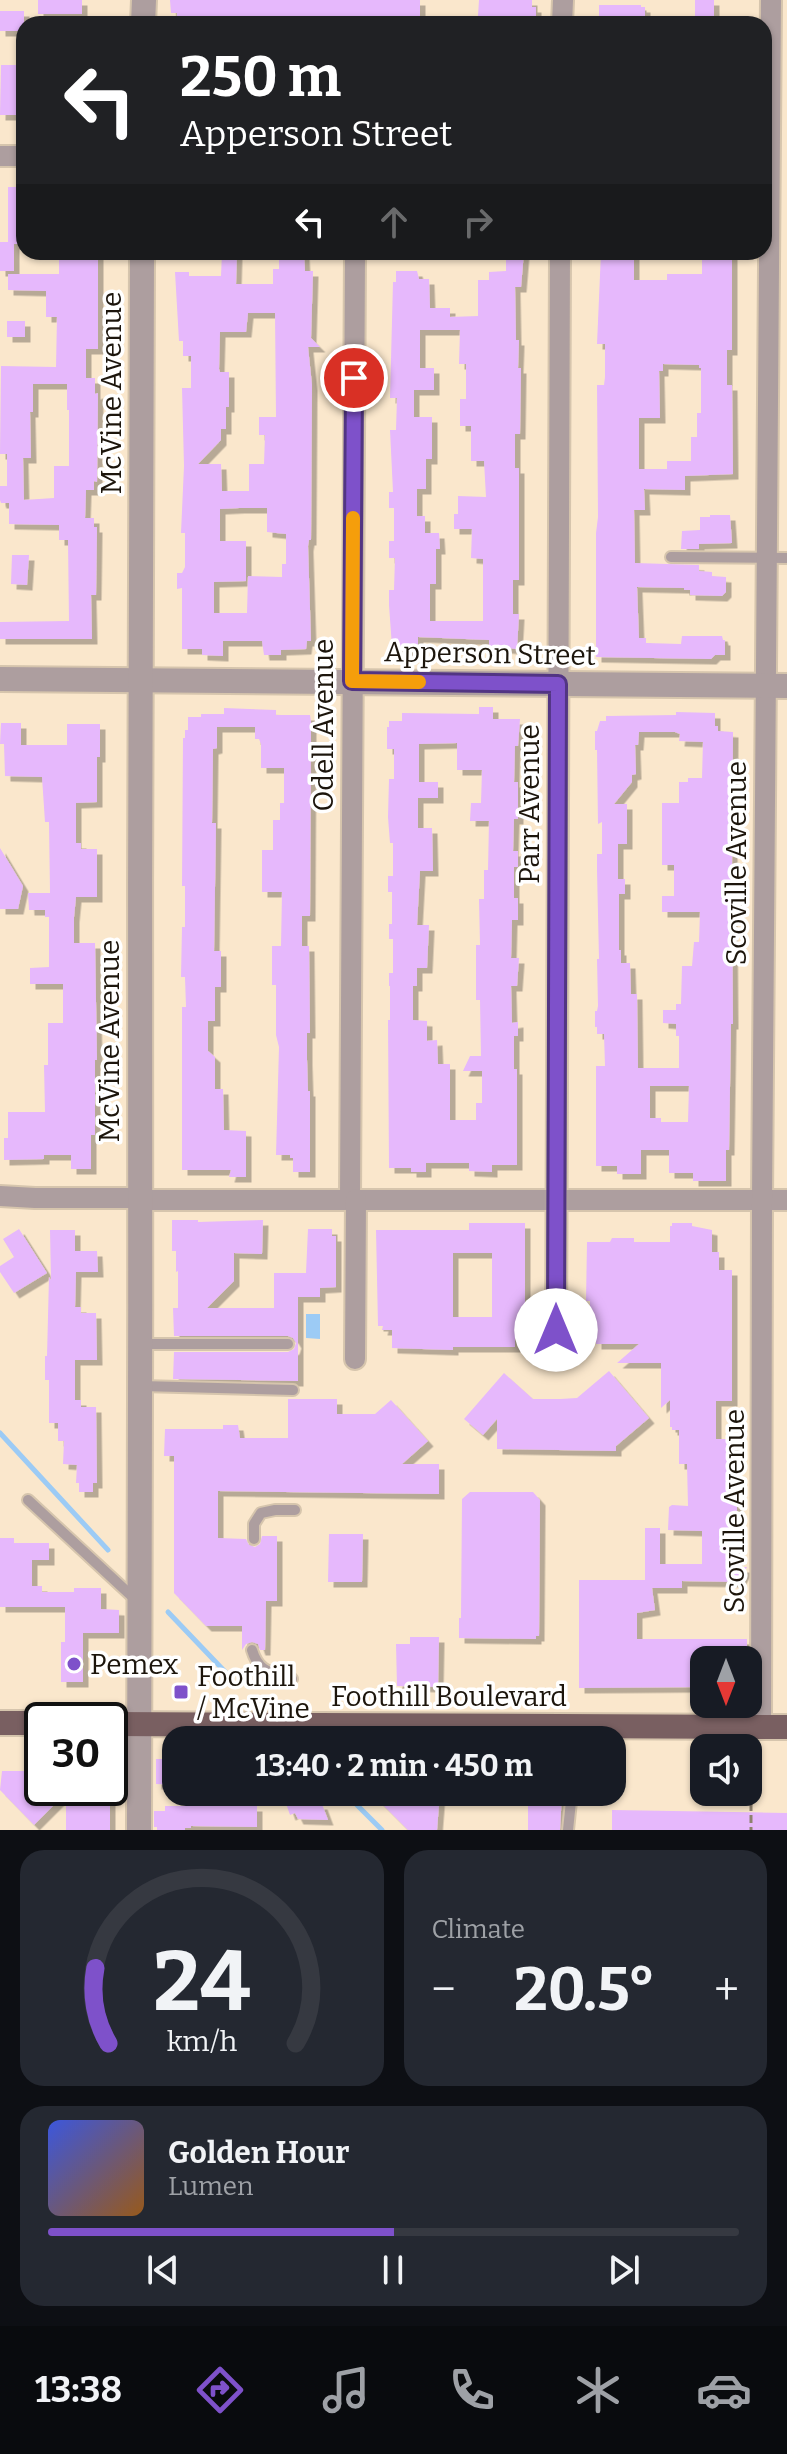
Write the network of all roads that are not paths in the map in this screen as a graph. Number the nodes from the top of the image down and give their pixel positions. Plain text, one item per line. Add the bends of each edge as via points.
1 (772, 80) edge
2 (773, 161) edge
3 (142, 260) edge
4 (355, 260) edge
5 (560, 260) edge
6 (671, 557) dead end
7 (777, 558) edge
8 (0, 679) edge
9 (139, 680) junction
10 (352, 681) junction
11 (558, 684) junction
12 (776, 686) edge
13 (0, 1196) edge
14 (139, 1199) junction
15 (353, 1199) junction
16 (557, 1200) junction
17 (762, 1200) junction
18 (787, 1200) edge
19 (139, 1344) junction
20 (288, 1344) dead end
21 (556, 1357) dead end
22 (355, 1359) dead end
23 (139, 1386) junction
24 (293, 1390) dead end
25 (28, 1500) dead end
26 (295, 1510) dead end
27 (254, 1539) dead end
28 (140, 1604) junction
29 (252, 1650) dead end
30 (292, 1679) dead end
31 (0, 1723) edge
32 (24, 1723) edge
33 (128, 1725) edge
34 (139, 1725) junction
35 (187, 1726) edge
36 (761, 1727) junction
37 (787, 1727) edge
38 (626, 1732) edge
39 (571, 1806) edge
40 (139, 1830) edge
41 (568, 1830) edge

1 - 2 street, Scoville Avenue
2 - 7 street, Scoville Avenue
3 - 9 street, McVine Avenue
4 - 10 street, Odell Avenue
5 - 11 street, Parr Avenue
6 - 7 lane
7 - 12 street, Scoville Avenue
8 - 9 street, Apperson Street
9 - 10 street, Apperson Street
9 - 14 street, McVine Avenue
10 - 11 street, Apperson Street
10 - 15 street, Odell Avenue
11 - 12 street, Apperson Street
11 - 16 street, Parr Avenue
12 - 17 street, Scoville Avenue
13 - 14 street
14 - 15 street
14 - 19 street, McVine Avenue
15 - 16 street
15 - 22 street, Odell Avenue
16 - 17 street
16 - 21 street, Parr Avenue
17 - 18 street
17 - 36 street, Scoville Avenue
19 - 20 lane
19 - 23 street, McVine Avenue
23 - 24 lane
23 - 28 street, McVine Avenue
25 - 28 lane
26 - 27 lane via 261,1513
28 - 34 street, McVine Avenue
29 - 30 lane via 263,1670
31 - 32 main road
33 - 34 main road, Foothill Boulevard
34 - 35 main road, Foothill Boulevard
34 - 40 street, McVine Avenue
36 - 37 main road, Foothill Boulevard
36 - 38 main road, Foothill Boulevard
39 - 41 lane

